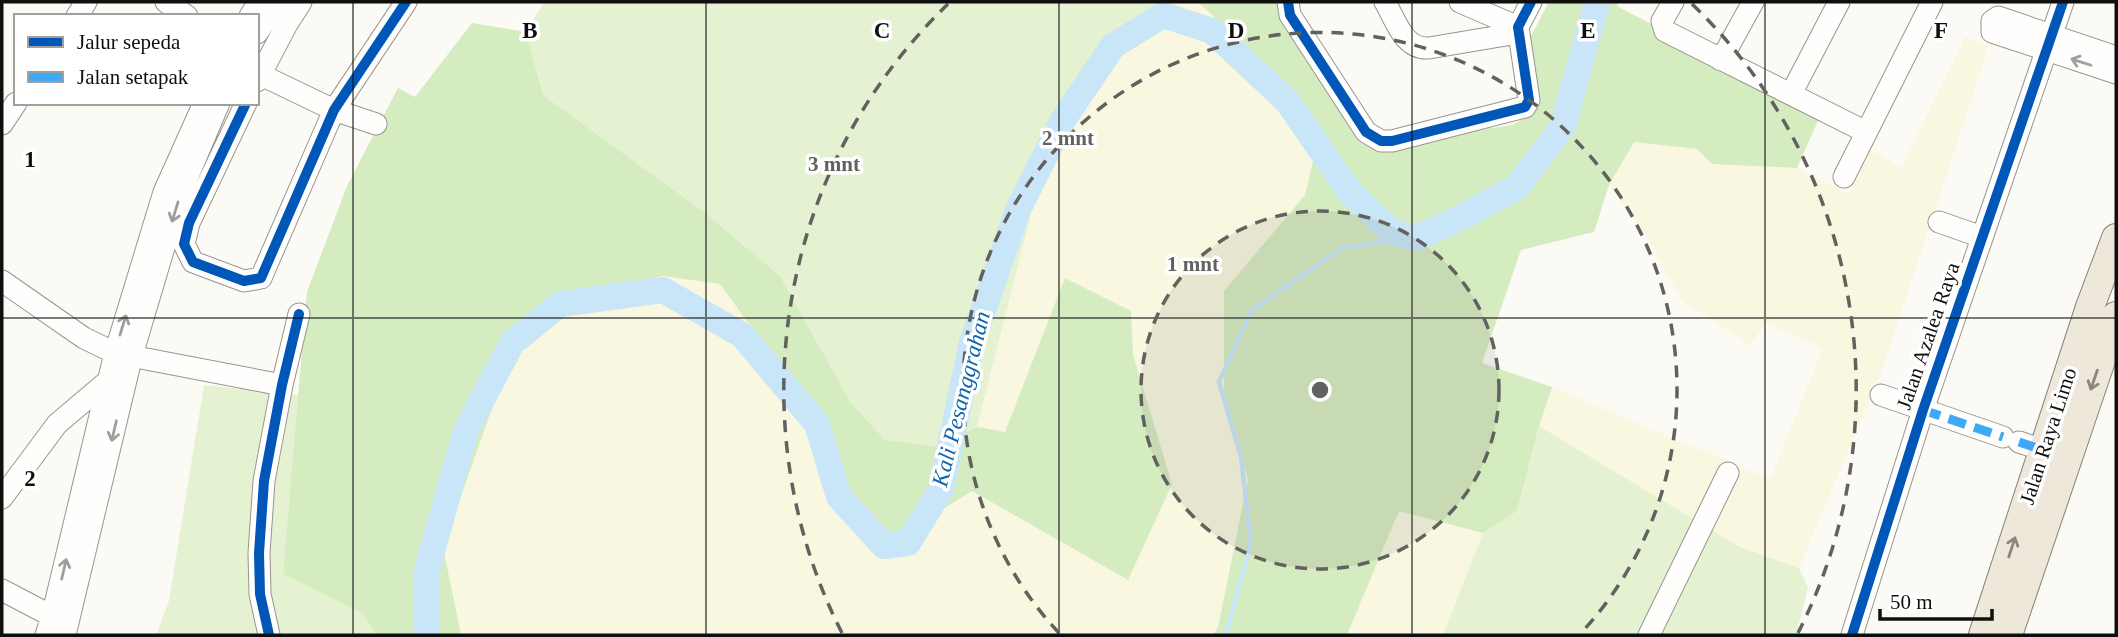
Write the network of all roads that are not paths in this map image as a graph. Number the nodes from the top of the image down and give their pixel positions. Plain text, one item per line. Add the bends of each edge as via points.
1 (166, 2) edge
2 (278, 2) edge
3 (301, 2) edge
4 (406, 2) edge
5 (1288, 2) edge
6 (1385, 2) edge
7 (1460, 2) edge
8 (1531, 2) edge
9 (1673, 2) edge
10 (1753, 2) edge
11 (1839, 2) edge
12 (1932, 2) edge
13 (2063, 2) edge
14 (184, 14) edge
15 (259, 30) edge
16 (1518, 30) junction
17 (2048, 43) junction
18 (2116, 57) edge
19 (1721, 60) junction
20 (2116, 73) edge
21 (259, 74) edge
22 (259, 76) edge
23 (1791, 94) junction
24 (15, 105) edge
25 (203, 105) edge
26 (218, 105) edge
27 (245, 105) edge
28 (334, 110) junction
29 (2, 124) edge
30 (376, 124) dead end
31 (1866, 132) junction
32 (1844, 177) dead end
33 (1939, 222) dead end
34 (1982, 237) junction
35 (2116, 238) edge
36 (2, 282) edge
37 (299, 314) dead end
38 (2116, 316) edge
39 (123, 354) junction
40 (109, 380) junction
41 (282, 385) junction
42 (1881, 395) dead end
43 (1923, 410) junction
44 (2022, 443) junction
45 (1728, 472) dead end
46 (2044, 490) junction
47 (2, 498) edge
48 (2, 590) edge
49 (58, 628) edge
50 (269, 635) edge
51 (1649, 635) edge
52 (1852, 635) edge
53 (1983, 635) edge
54 (2008, 635) edge

1 - 14 street
2 - 15 street
3 - 21 street
4 - 28 street
5 - 16 street via 1290,15 1366,132 1381,141 1525,107 1529,100
6 - 16 street via 1408,43 1416,48
7 - 16 street
8 - 16 street
9 - 19 street via 1662,22 1665,31
10 - 19 street
11 - 23 street
12 - 31 street
13 - 17 street, Jalan Azalea Raya
17 - 18 street
20 -> 17 street
17 - 34 street, Jalan Azalea Raya
19 - 23 street
22 - 28 street
23 - 31 street
24 - 29 street
39 -> 25 street via 163,192
26 -> 39 street via 179,197
27 - 28 street via 189,223 184,244 193,262 244,281 261,278
28 - 30 street
31 - 32 street
33 - 34 street
34 - 43 street, Jalan Azalea Raya
35 - 44 main road, Jalan Raya Limo via 2090,307
36 - 39 street via 84,338
37 - 41 street
38 -> 46 main road, Jalan Raya Limo
39 - 40 street
39 - 41 street
39 -> 49 street
40 - 47 street via 57,424
49 -> 40 street
41 - 50 street via 264,481 259,552 260,594
42 - 43 street
43 - 44 street
43 - 52 street, Jalan Azalea Raya
44 - 46 main road, Jalan Raya Limo
45 - 51 street
53 -> 46 main road, Jalan Raya Limo
46 - 54 main road, Jalan Raya Limo
48 - 49 street

